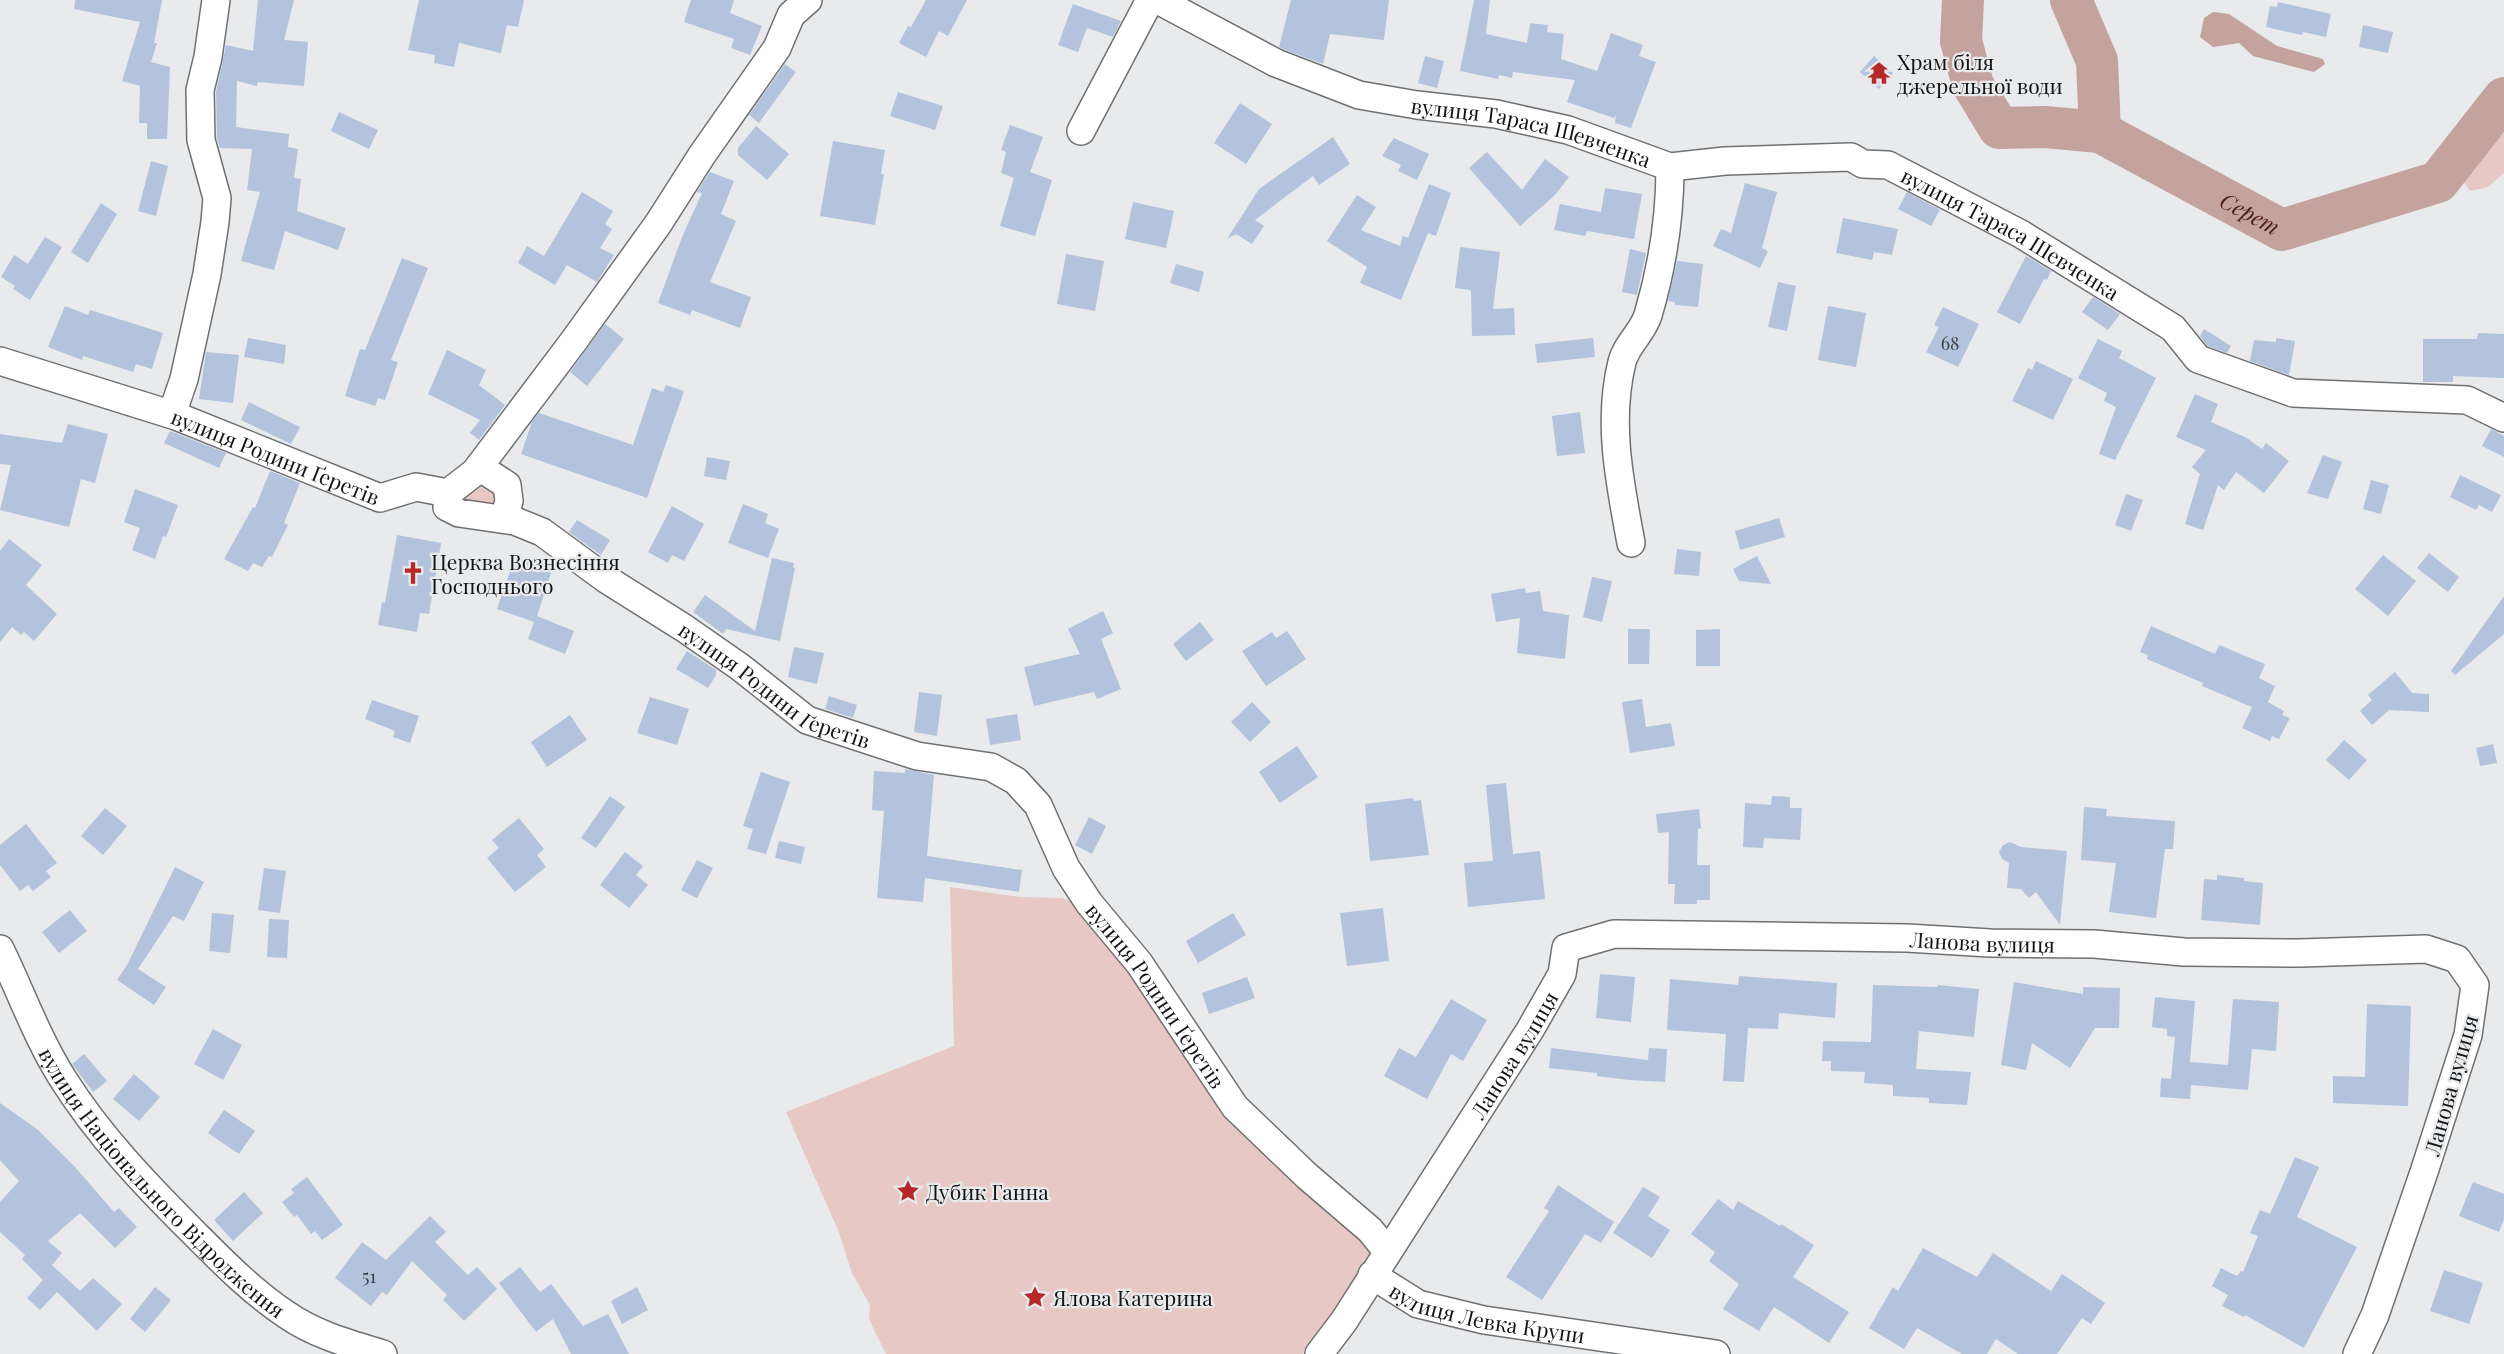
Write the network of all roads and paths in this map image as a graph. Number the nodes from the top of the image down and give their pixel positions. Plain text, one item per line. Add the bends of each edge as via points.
1 (216, 0) edge
2 (1150, 0) edge
3 (1158, 0) edge
4 (794, 5) edge
5 (1081, 131) dead end
6 (1670, 167) junction
7 (0, 361) edge
8 (172, 414) junction
9 (2504, 418) edge
10 (479, 467) junction
11 (448, 493) junction
12 (504, 519) junction
13 (1631, 543) dead end
14 (0, 949) edge
15 (8, 982) edge
16 (1387, 1251) junction
17 (1372, 1275) junction
18 (383, 1354) edge
19 (1319, 1354) edge
20 (1716, 1354) edge
21 (2358, 1354) edge

1 - 8 street via 200,90 201,140 217,198 215,222 192,346
2 - 5 street
3 - 6 street, вулиця Тараса Шевченка via 1276,63 1359,95 1517,118 1568,130
4 - 10 street via 777,48 658,224
6 - 9 street, вулиця Тараса Шевченка via 1851,157 1863,164 1888,165 2020,234 2173,328 2198,359 2293,393 2467,400
6 - 13 street via 1662,252 1648,317 1622,360 1614,408 1618,475
7 - 8 street, вулиця Родини Ґеретів
8 - 11 street, вулиця Родини Ґеретів via 380,498 416,486
10 - 11 street
10 - 12 street via 507,485 509,501
11 - 12 street, вулиця Родини Ґеретів via 447,507 459,513
12 - 16 street, вулиця Родини Ґеретів via 542,532 740,667 807,720 917,756 991,767 1016,781 1038,806 1066,868 1089,903 1139,963 1235,1107 1370,1230
14 - 15 street, вулиця Національного Відродження
15 - 18 street, вулиця Національного Відродження via 63,1079 100,1131 146,1185 240,1280 288,1316 335,1340
16 - 17 street, Ланова вулиця
16 - 21 street, Ланова вулиця via 1530,1030 1562,974 1566,948 1605,936 1907,938 2207,952 2426,949 2457,959 2475,985 2468,1035 2375,1315
17 - 19 street, Ланова вулиця
17 - 20 street, вулиця Левка Крупи via 1418,1304 1484,1320

